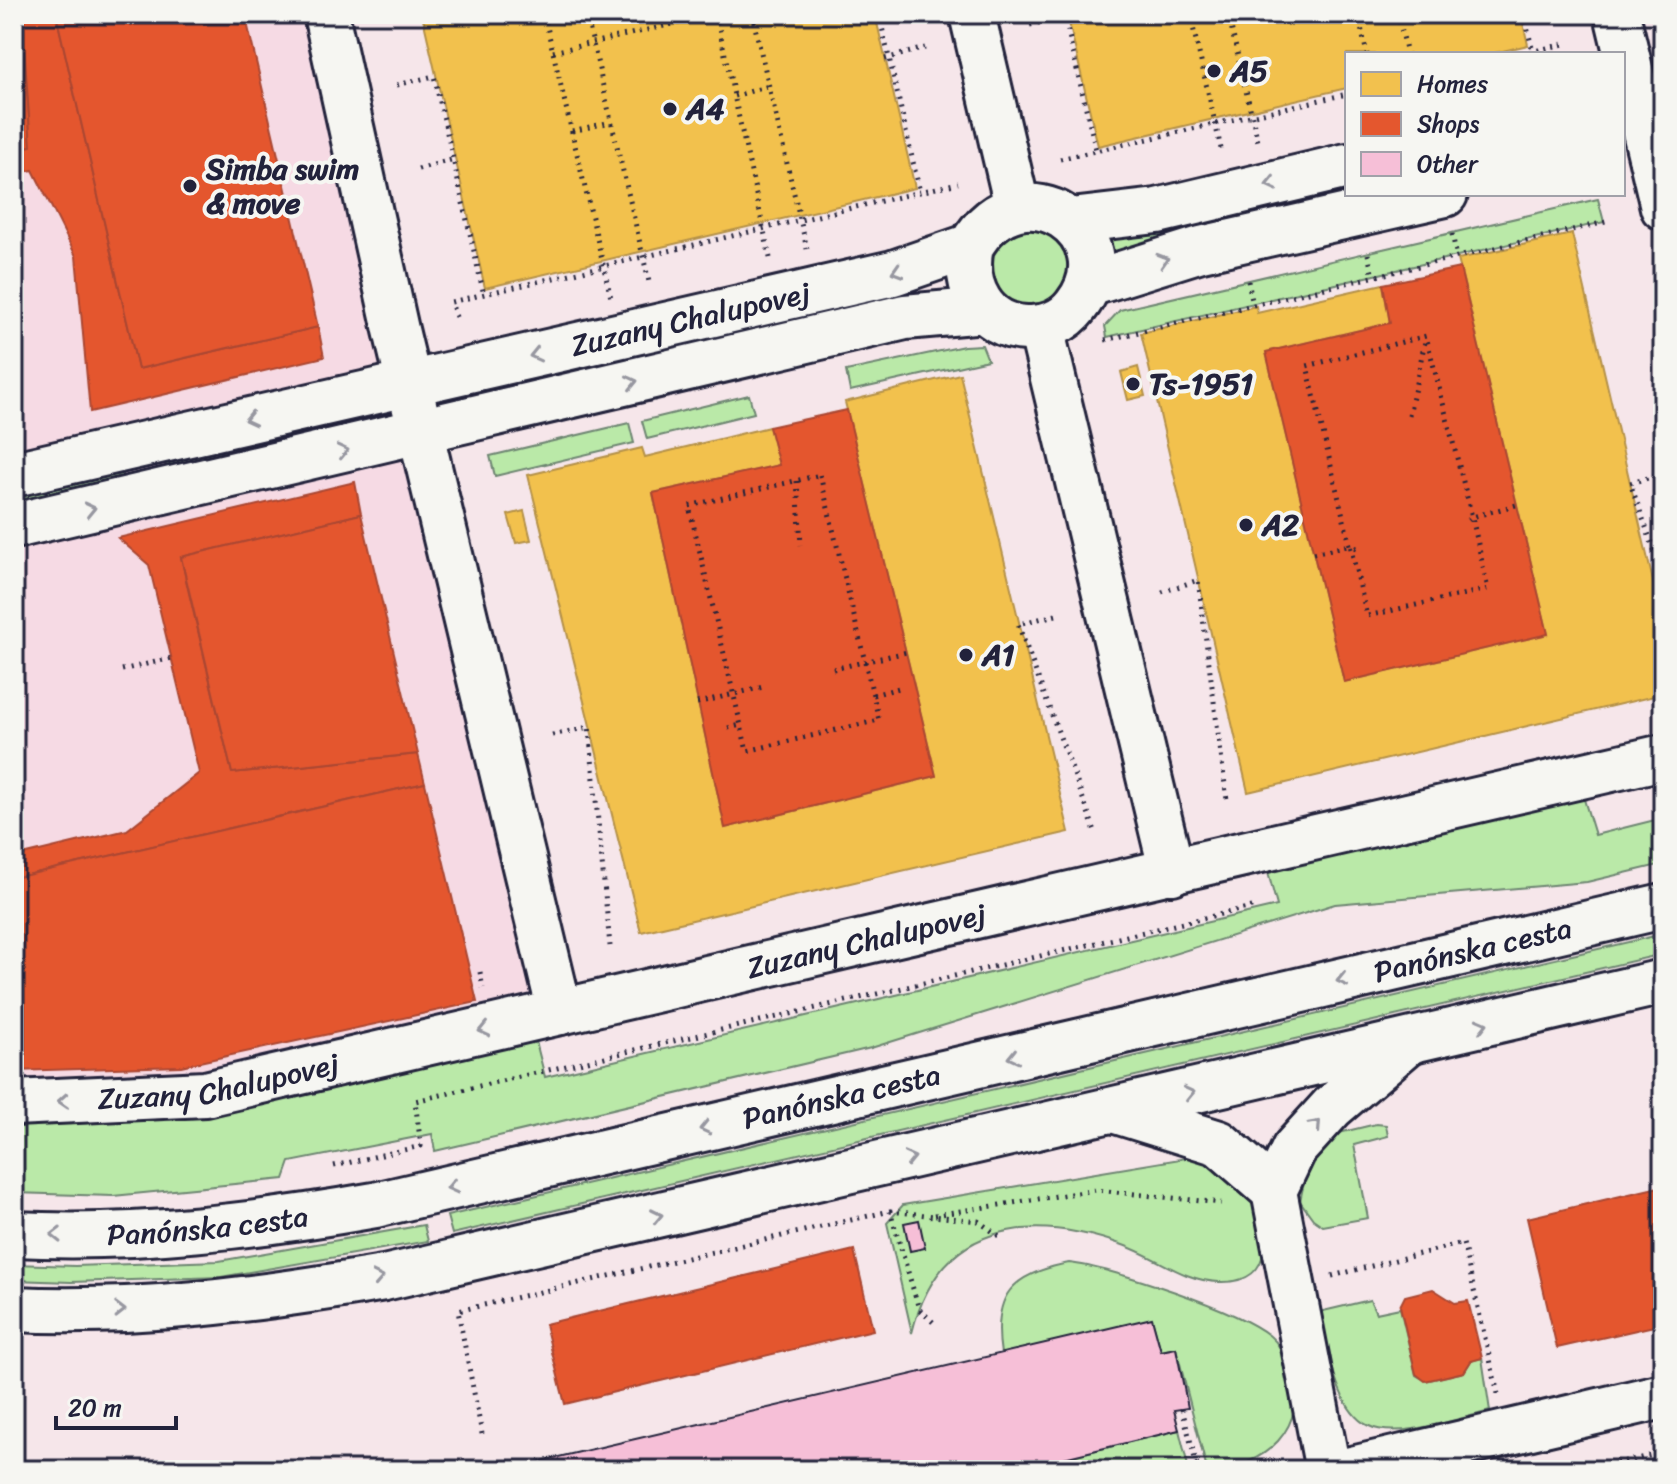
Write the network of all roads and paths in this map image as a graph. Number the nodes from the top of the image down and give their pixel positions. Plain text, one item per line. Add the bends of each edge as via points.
1 (326, 14) edge
2 (544, 14) edge
3 (586, 14) edge
4 (716, 14) edge
5 (752, 14) edge
6 (879, 14) edge
7 (972, 14) edge
8 (1190, 14) edge
9 (1228, 14) edge
10 (1358, 14) edge
11 (1398, 14) edge
12 (1524, 14) edge
13 (1617, 14) edge
14 (1066, 15) edge
15 (1030, 25) dead end
16 (592, 43) junction
17 (1568, 43) dead end
18 (925, 48) dead end
19 (553, 52) junction
20 (1367, 52) edge
21 (1407, 52) edge
22 (1533, 52) joint
23 (887, 59) junction
24 (397, 85) dead end
25 (769, 86) junction
26 (1345, 94) edge
27 (734, 96) junction
28 (1641, 98) edge
29 (1252, 115) junction
30 (611, 122) junction
31 (1215, 124) junction
32 (572, 131) junction
33 (1645, 149) edge
34 (1260, 150) dead end
35 (1096, 151) junction
36 (1223, 158) dead end
37 (454, 159) junction
38 (1060, 159) dead end
39 (1345, 166) edge
40 (418, 169) dead end
41 (958, 183) dead end
42 (920, 192) junction
43 (1017, 206) junction
44 (1663, 207) edge
45 (1448, 210) edge
46 (801, 220) junction
47 (1071, 221) junction
48 (1610, 221) dead end
49 (763, 229) junction
50 (1365, 244) dead end
51 (971, 246) junction
52 (1457, 257) junction
53 (643, 258) junction
54 (809, 258) dead end
55 (603, 266) junction
56 (772, 266) dead end
57 (1246, 272) dead end
58 (1373, 277) junction
59 (1089, 284) junction
60 (651, 294) dead end
61 (484, 295) junction
62 (612, 302) dead end
63 (1253, 305) junction
64 (985, 310) junction
65 (456, 317) dead end
66 (1041, 328) junction
67 (1426, 336) junction
68 (1104, 340) dead end
69 (409, 384) junction
70 (1409, 415) dead end
71 (420, 432) junction
72 (14, 474) edge
73 (1663, 474) edge
74 (797, 481) junction
75 (1516, 505) dead end
76 (1472, 517) junction
77 (1465, 523) dead end
78 (14, 526) edge
79 (801, 545) dead end
80 (1350, 545) junction
81 (1357, 548) dead end
82 (1313, 553) dead end
83 (1663, 574) edge
84 (1162, 592) dead end
85 (1056, 615) dead end
86 (907, 652) dead end
87 (172, 658) dead end
88 (865, 662) junction
89 (833, 669) dead end
90 (122, 670) dead end
91 (763, 687) dead end
92 (899, 688) dead end
93 (734, 694) junction
94 (873, 695) junction
95 (697, 703) dead end
96 (741, 725) junction
97 (728, 728) dead end
98 (552, 735) dead end
99 (1663, 757) edge
100 (1227, 800) dead end
101 (1095, 831) dead end
102 (1172, 872) junction
103 (1256, 906) dead end
104 (1663, 906) edge
105 (610, 946) dead end
106 (1663, 982) edge
107 (560, 1012) junction
108 (1407, 1043) junction
109 (14, 1103) edge
110 (1113, 1110) junction
111 (332, 1166) dead end
112 (1276, 1200) junction
113 (890, 1211) junction
114 (935, 1215) junction
115 (14, 1234) edge
116 (1003, 1239) dead end
117 (1296, 1297) junction
118 (14, 1309) edge
119 (934, 1323) dead end
120 (1663, 1396) edge
121 (1182, 1409) dead end
122 (482, 1434) dead end
123 (1499, 1436) junction
124 (1663, 1453) edge
125 (1198, 1470) edge
126 (1328, 1470) edge
127 (1348, 1470) edge
128 (1585, 1470) edge

1 - 69 street
2 - 19 path
3 - 16 path
4 - 16 path
4 - 27 path
5 - 25 path
6 - 23 path
7 - 43 street
8 - 31 path
9 - 29 path
10 - 20 path
11 - 21 path
12 - 22 path
13 - 28 street
14 - 15 path
14 - 35 path
16 - 19 path
16 - 30 path
17 - 22 path
18 - 23 path
19 - 32 path
23 - 42 path
24 - 37 path via 434,76
25 - 27 path
25 - 46 path
26 - 29 path
27 - 49 path
28 - 33 street
29 - 31 path
29 - 34 path
30 - 32 path
30 - 53 path
31 - 35 path
31 - 36 path
32 - 55 path
33 - 44 street
35 - 38 path
37 - 40 path
37 - 61 path
39 -> 47 street via 1157,211
41 - 42 path
42 - 46 path
43 - 47 street via 1045,208
43 - 51 street, Zuzany Chalupovej via 989,221
45 - 52 path
59 -> 45 street via 1201,249
46 - 49 path
46 - 54 path
47 - 59 street via 1085,240
48 - 52 path
49 - 53 path
49 - 56 path
50 - 58 path
51 - 64 street via 969,280
51 -> 69 street, Zuzany Chalupovej via 893,273
52 - 58 path
53 - 55 path
53 - 60 path
55 - 61 path
55 - 62 path
57 - 63 path
58 - 63 path
59 - 66 street via 1071,312
61 - 65 path via 451,302
63 - 68 path
64 - 66 street via 1011,326
71 -> 64 street, Zuzany Chalupovej via 905,317
66 - 102 street
67 - 70 path
67 - 76 path
67 - 80 path via 1307,366
69 - 71 street
69 -> 72 street, Zuzany Chalupovej
78 -> 71 street, Zuzany Chalupovej
71 - 107 street
73 - 83 path via 1630,483
74 - 79 path
74 - 88 path via 820,475
74 - 93 path via 689,506
75 - 76 path
76 - 77 path
76 - 80 path via 1488,589 1367,616
80 - 81 path
80 - 82 path
84 - 100 path via 1198,580
85 - 101 path via 1018,624
86 - 88 path
87 - 90 path
88 - 89 path
88 - 94 path
91 - 93 path
92 - 94 path
93 - 95 path
93 - 96 path
94 - 96 path via 879,720 747,751
96 - 97 path
98 - 105 path via 589,727
99 - 102 street, Zuzany Chalupovej
102 - 107 street, Zuzany Chalupovej
103 - 111 path via 415,1101 421,1146
104 -> 115 street, Panónska cesta via 375,1205 201,1230
108 -> 106 street
107 -> 109 street, Zuzany Chalupovej via 205,1094
110 -> 108 street
112 -> 108 street via 1294,1149 1332,1107
110 - 112 street via 1219,1143
118 -> 110 street via 186,1306 384,1278
112 - 114 path via 1096,1190
112 - 117 street
113 - 114 path
113 - 119 path via 919,1309
113 - 122 path via 458,1311
114 - 116 path via 978,1221
117 - 123 path via 1318,1296 1332,1276 1463,1243 1475,1314 1499,1400
117 - 126 street
120 - 123 street
121 - 125 path
123 - 127 street
124 - 128 path

